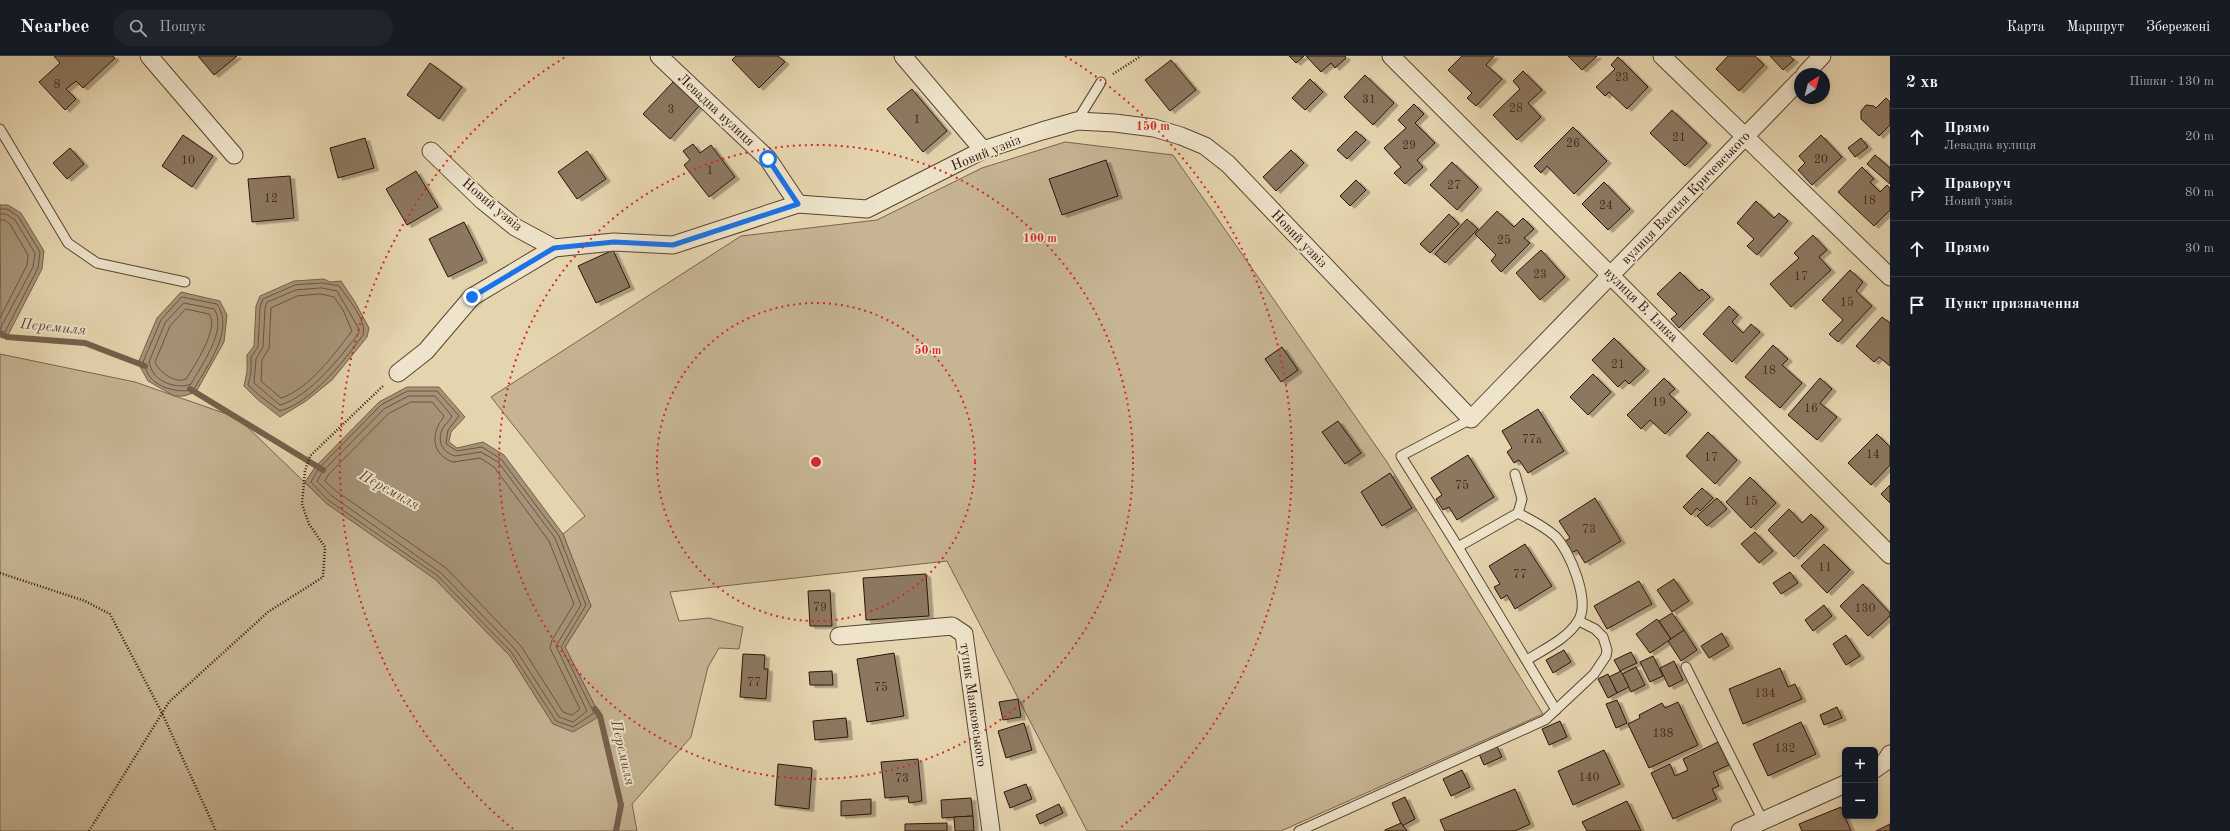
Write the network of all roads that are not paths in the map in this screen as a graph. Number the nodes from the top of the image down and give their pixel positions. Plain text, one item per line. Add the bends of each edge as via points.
1 (149, 56) edge
2 (659, 56) edge
3 (903, 56) edge
4 (1391, 56) edge
5 (1662, 56) edge
6 (1822, 56) edge
7 (1811, 68) edge
8 (1101, 82) road end
9 (1794, 86) edge
10 (1077, 121) junction
11 (0, 129) edge
12 (1746, 137) junction
13 (983, 150) junction
14 (431, 151) dead end
15 (234, 155) dead end
16 (798, 204) junction
17 (554, 248) junction
18 (1610, 275) junction
19 (1890, 277) edge
20 (185, 282) dead end
21 (398, 372) road end
22 (1471, 419) junction
23 (1515, 474) dead end
24 (1518, 513) junction
25 (1458, 547) junction
26 (1890, 555) edge
27 (1579, 621) junction
28 (839, 636) dead end
29 (1527, 660) junction
30 (1686, 667) dead end
31 (1556, 710) junction
32 (1890, 754) edge
33 (1878, 767) edge
34 (1842, 785) edge
35 (1763, 821) junction
36 (992, 831) edge
37 (1299, 831) edge
38 (1740, 831) edge

1 - 15 street
2 - 16 street, Левадна вулиця via 768,159
3 - 13 street
4 - 18 street, вулиця В. Ілика
5 - 12 street
6 - 7 street
8 - 10 lane
9 - 12 street, вулиця Василя Кричевського
10 - 13 street, Новий узвіз
10 - 22 street, Новий узвіз via 1115,122 1161,130 1205,146 1228,164
11 - 20 lane via 68,243 97,263
12 - 18 street, вулиця Василя Кричевського
12 - 19 street
13 - 16 street, Новий узвіз via 867,209
14 - 17 street, Новий узвіз via 483,201 515,227
16 - 17 street, Новий узвіз via 673,245 614,242
17 - 21 street via 472,297 426,351
18 - 22 street, вулиця Василя Кричевського
18 - 26 street, вулиця В. Ілика
22 - 25 lane via 1401,456
23 - 24 lane via 1522,498
24 - 25 lane
24 - 27 lane via 1555,536 1567,552 1576,575 1582,604
25 - 29 lane
27 - 29 lane via 1564,636
27 - 31 lane via 1595,629 1603,637 1606,656 1594,674
28 - 36 street, тупик Маяковського via 952,626 964,634
29 - 31 lane
30 - 35 lane
31 - 37 lane via 1545,720
32 - 33 street
34 - 35 street
35 - 38 street

